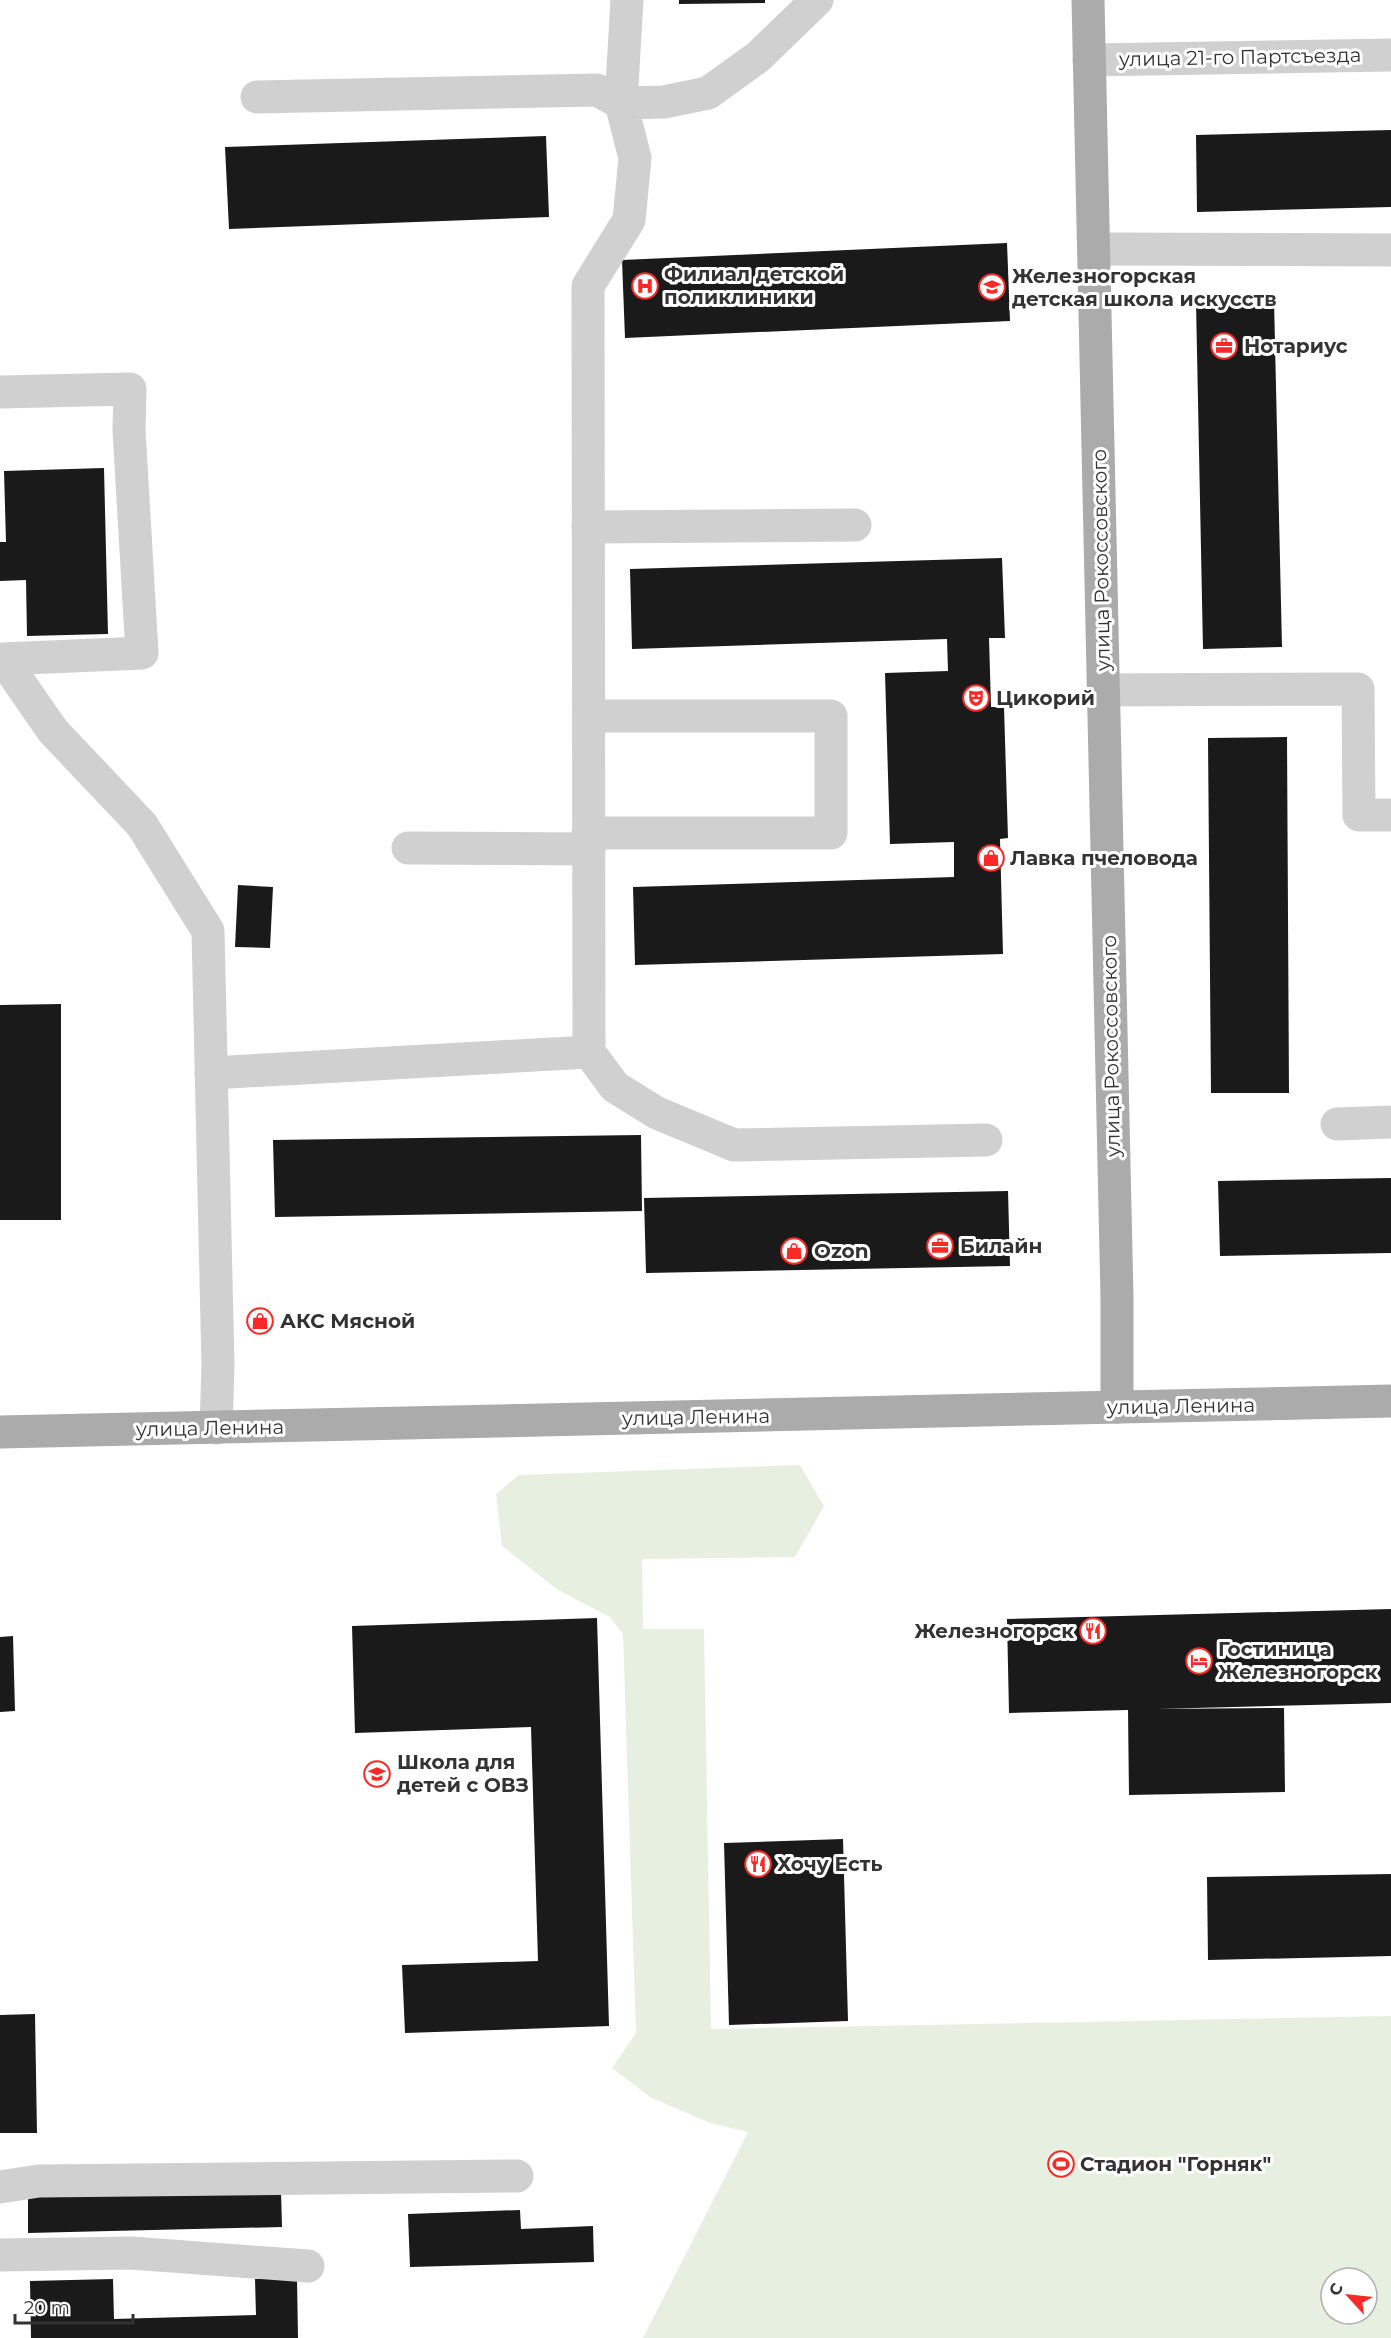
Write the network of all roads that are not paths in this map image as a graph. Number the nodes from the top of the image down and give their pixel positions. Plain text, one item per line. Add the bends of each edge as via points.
1 (627, 0) edge
2 (818, 0) edge
3 (1088, 0) edge
4 (1391, 55) edge
5 (1089, 60) junction
6 (257, 97) dead end
7 (621, 103) junction
8 (1094, 249) junction
9 (1391, 250) edge
10 (0, 392) edge
11 (855, 525) dead end
12 (588, 527) junction
13 (1, 659) edge
14 (1104, 690) junction
15 (589, 716) junction
16 (1391, 815) edge
17 (589, 841) junction
18 (408, 848) dead end
19 (589, 1052) junction
20 (211, 1073) junction
21 (1391, 1122) edge
22 (1337, 1124) dead end
23 (986, 1140) dead end
24 (1391, 1401) edge
25 (1118, 1407) junction
26 (216, 1428) junction
27 (0, 1432) edge
28 (517, 2176) dead end
29 (0, 2187) edge
30 (0, 2255) edge
31 (308, 2266) dead end

1 - 7 street
2 - 7 street via 758,57 708,93 664,102
3 - 5 main road, улица Рокоссовского
4 - 5 street, улица 21-го Партсъезда
5 - 8 main road, улица Рокоссовского
6 - 7 street via 597,90
7 - 12 street via 635,158 629,220 588,286
8 - 9 street
8 - 14 main road, улица Рокоссовского
10 - 13 street via 130,389 142,652
11 - 12 street
12 - 15 street
13 - 20 street via 53,731 142,825 208,931
14 - 16 street via 1358,689 1359,815
14 - 25 main road, улица Рокоссовского
15 - 17 street
15 - 17 street via 831,716 831,833
17 - 18 street
17 - 19 street
19 - 20 street
19 - 23 street via 615,1087 657,1113 734,1145
20 - 26 street
21 - 22 street
24 - 25 main road, улица Ленина
25 - 26 main road, улица Ленина
26 - 27 main road, улица Ленина
28 - 29 street via 39,2181
30 - 31 street via 131,2253

